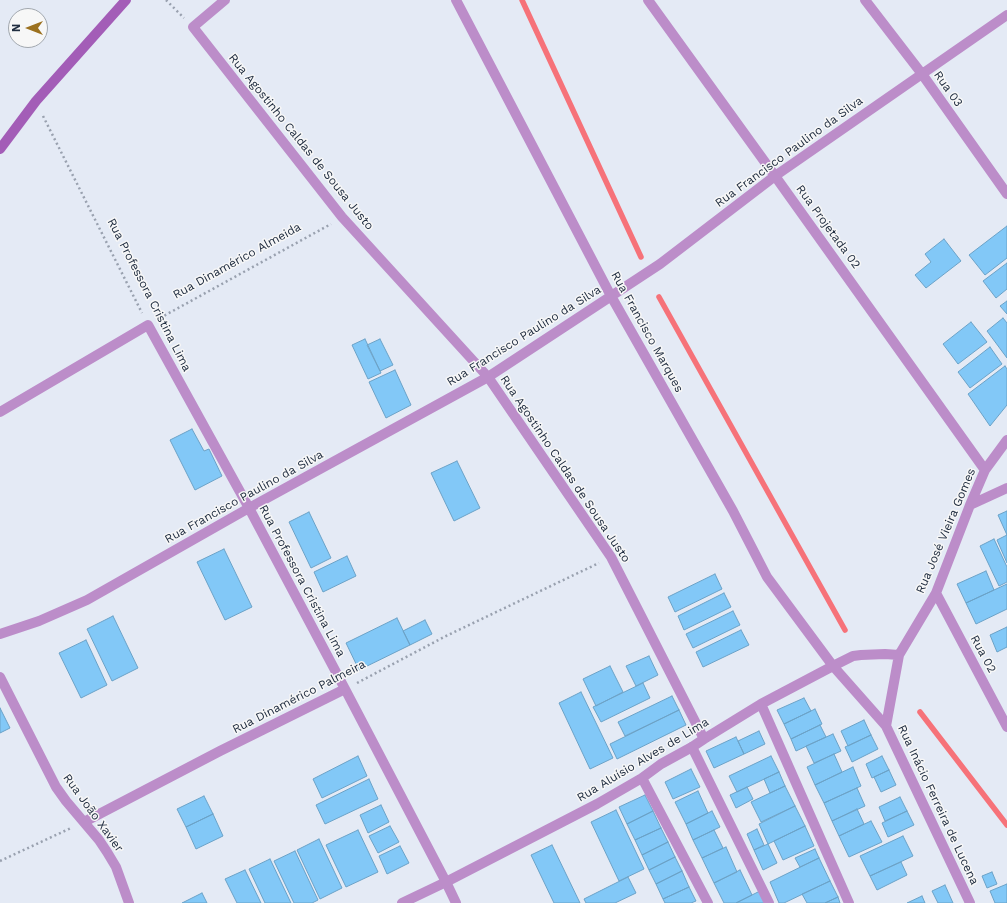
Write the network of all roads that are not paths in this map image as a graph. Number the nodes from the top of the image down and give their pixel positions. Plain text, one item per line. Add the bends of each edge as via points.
1 (126, 0) edge
2 (225, 0) edge
3 (456, 0) edge
4 (648, 0) edge
5 (865, 0) edge
6 (1007, 15) edge
7 (922, 74) junction
8 (0, 149) edge
9 (775, 176) junction
10 (1007, 194) edge
11 (611, 296) junction
12 (488, 377) junction
13 (0, 412) edge
14 (1007, 440) edge
15 (985, 470) junction
16 (1007, 488) edge
17 (970, 505) junction
18 (249, 508) junction
19 (936, 593) junction
20 (0, 634) edge
21 (899, 655) junction
22 (833, 666) junction
23 (0, 677) edge
24 (345, 689) junction
25 (761, 704) junction
26 (886, 726) junction
27 (1007, 727) edge
28 (704, 739) junction
29 (692, 747) junction
30 (642, 778) junction
31 (84, 822) junction
32 (446, 882) junction
33 (129, 903) edge
34 (402, 903) edge
35 (456, 903) edge
36 (708, 903) edge
37 (769, 903) edge
38 (849, 903) edge
39 (970, 903) edge

1 - 8 main road via 36,101
2 - 12 street, Rua Agostinho Caldas de Sousa Justo via 193,28 342,217
3 - 11 street, Rua Francisco Marques
4 - 9 street, Rua Projetada 02
5 - 7 street, Rua 03
6 - 7 street, Rua Francisco Paulino da Silva
7 - 9 street, Rua Francisco Paulino da Silva
7 - 10 street, Rua 03
9 - 11 street, Rua Francisco Paulino da Silva via 660,264
9 - 15 street, Rua Projetada 02
11 - 12 street, Rua Francisco Paulino da Silva
11 - 22 street, Rua Francisco Marques via 734,511 767,577
12 - 18 street, Rua Francisco Paulino da Silva
12 - 28 street, Rua Agostinho Caldas de Sousa Justo via 611,557
13 - 18 street, Rua Professora Cristina Lima via 148,325
14 - 15 street, Rua José Vieira Gomes
15 - 17 street, Rua José Vieira Gomes
16 - 17 street
17 - 19 street, Rua José Vieira Gomes
18 - 20 street, Rua Francisco Paulino da Silva via 87,600 39,621
18 - 24 street, Rua Professora Cristina Lima
19 - 21 street, Rua José Vieira Gomes
19 - 27 street, Rua 02
21 - 22 street, Rua Aluísio Alves de Lima via 852,656
21 - 26 street, Rua José Vieira Gomes
22 - 25 street, Rua Aluísio Alves de Lima
22 - 26 street, Rua Inácio Ferreira de Lucena
23 - 31 street, Rua João Xavier via 56,787
24 - 31 street, Rua Dinamérico Palmeira
24 - 32 street, Rua Professora Cristina Lima
25 - 28 street, Rua Aluísio Alves de Lima
25 - 38 street
26 - 39 street, Rua Inácio Ferreira de Lucena
28 - 29 street, Rua Aluísio Alves de Lima
29 - 30 street, Rua Aluísio Alves de Lima via 660,764
29 - 37 street
30 - 32 street, Rua Aluísio Alves de Lima via 578,815
30 - 36 street
31 - 33 street, Rua João Xavier via 113,862
32 - 34 street, Rua Aluísio Alves de Lima
32 - 35 street, Rua Professora Cristina Lima

